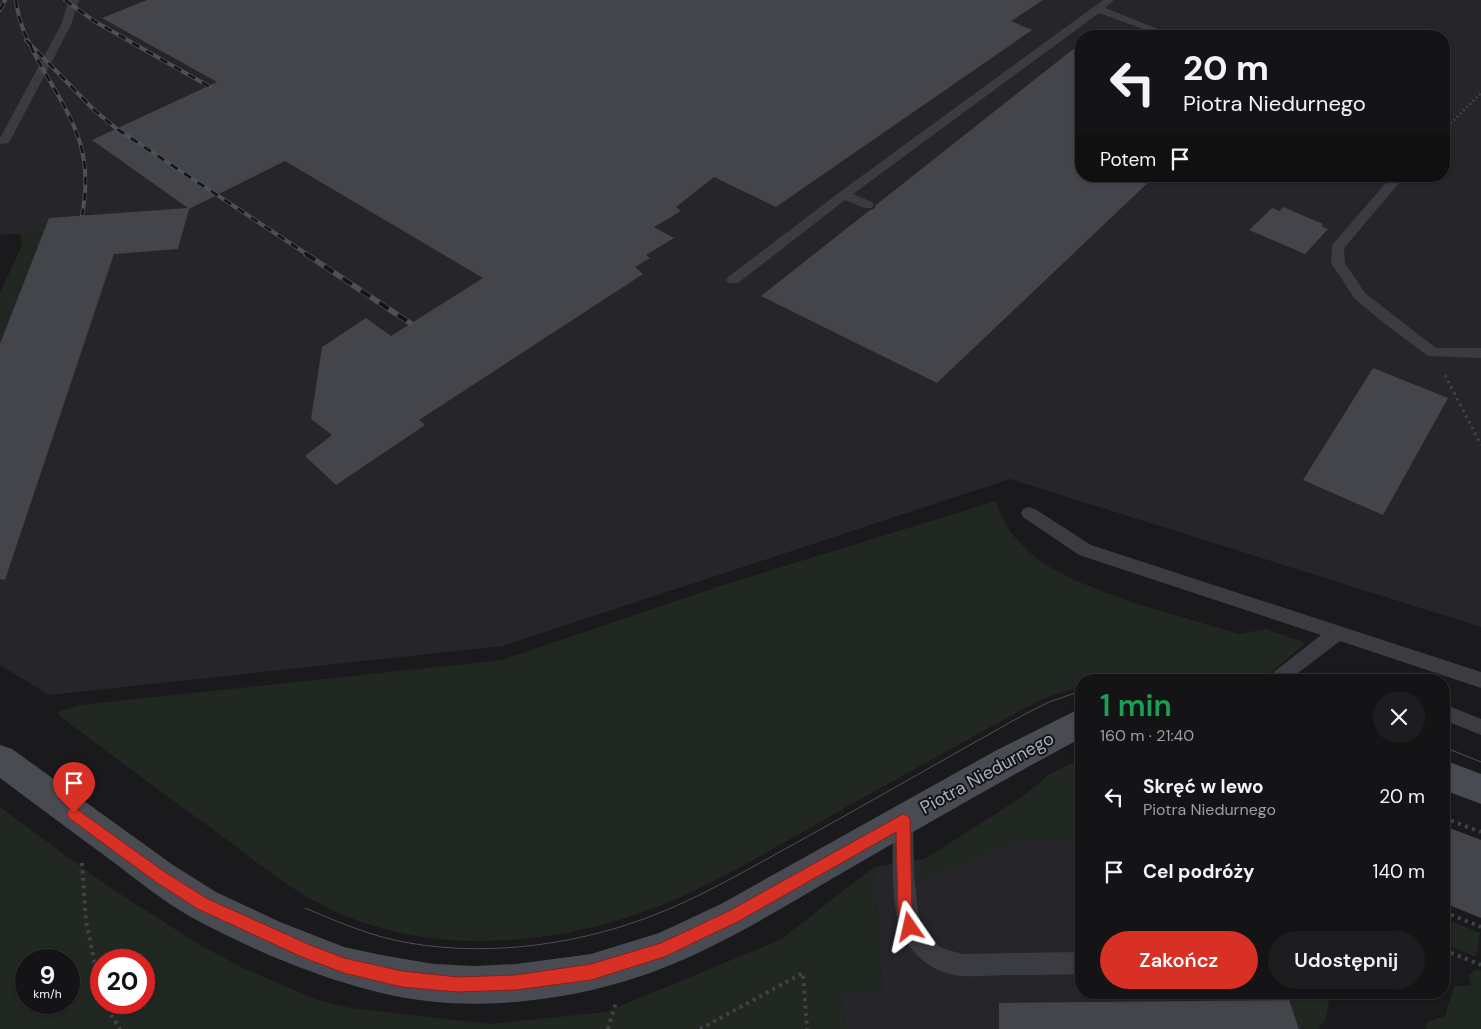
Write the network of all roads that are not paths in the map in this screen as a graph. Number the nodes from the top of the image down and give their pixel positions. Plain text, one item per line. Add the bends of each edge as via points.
1 (74, 0) edge
2 (1109, 0) edge
3 (1098, 9) junction
4 (1155, 30) edge
5 (4, 141) dead end
6 (1394, 182) edge
7 (844, 194) junction
8 (868, 205) dead end
9 (733, 280) dead end
10 (1481, 353) edge
11 (1029, 513) dead end
12 (1337, 633) junction
13 (1284, 674) edge
14 (1481, 680) edge
15 (1450, 714) edge
16 (1075, 725) edge
17 (1481, 726) edge
18 (0, 759) edge
19 (1450, 777) edge
20 (1481, 789) edge
21 (903, 820) junction
22 (1075, 963) edge

1 - 5 lane via 66,25
2 - 3 lane
3 - 4 lane
3 - 7 lane
6 - 10 lane via 1338,247 1338,263 1360,296 1433,353
7 - 8 lane
7 - 9 lane
11 - 12 lane via 1085,550
12 - 13 lane
12 - 14 lane
15 - 17 lane
16 - 21 street, Piotra Niedurnego
18 - 21 street, Piotra Niedurnego via 203,904 292,946 344,965 402,979 458,985 516,983 591,972 664,950 734,916
19 - 20 street
21 - 22 lane via 905,911 921,946 944,962 961,965

